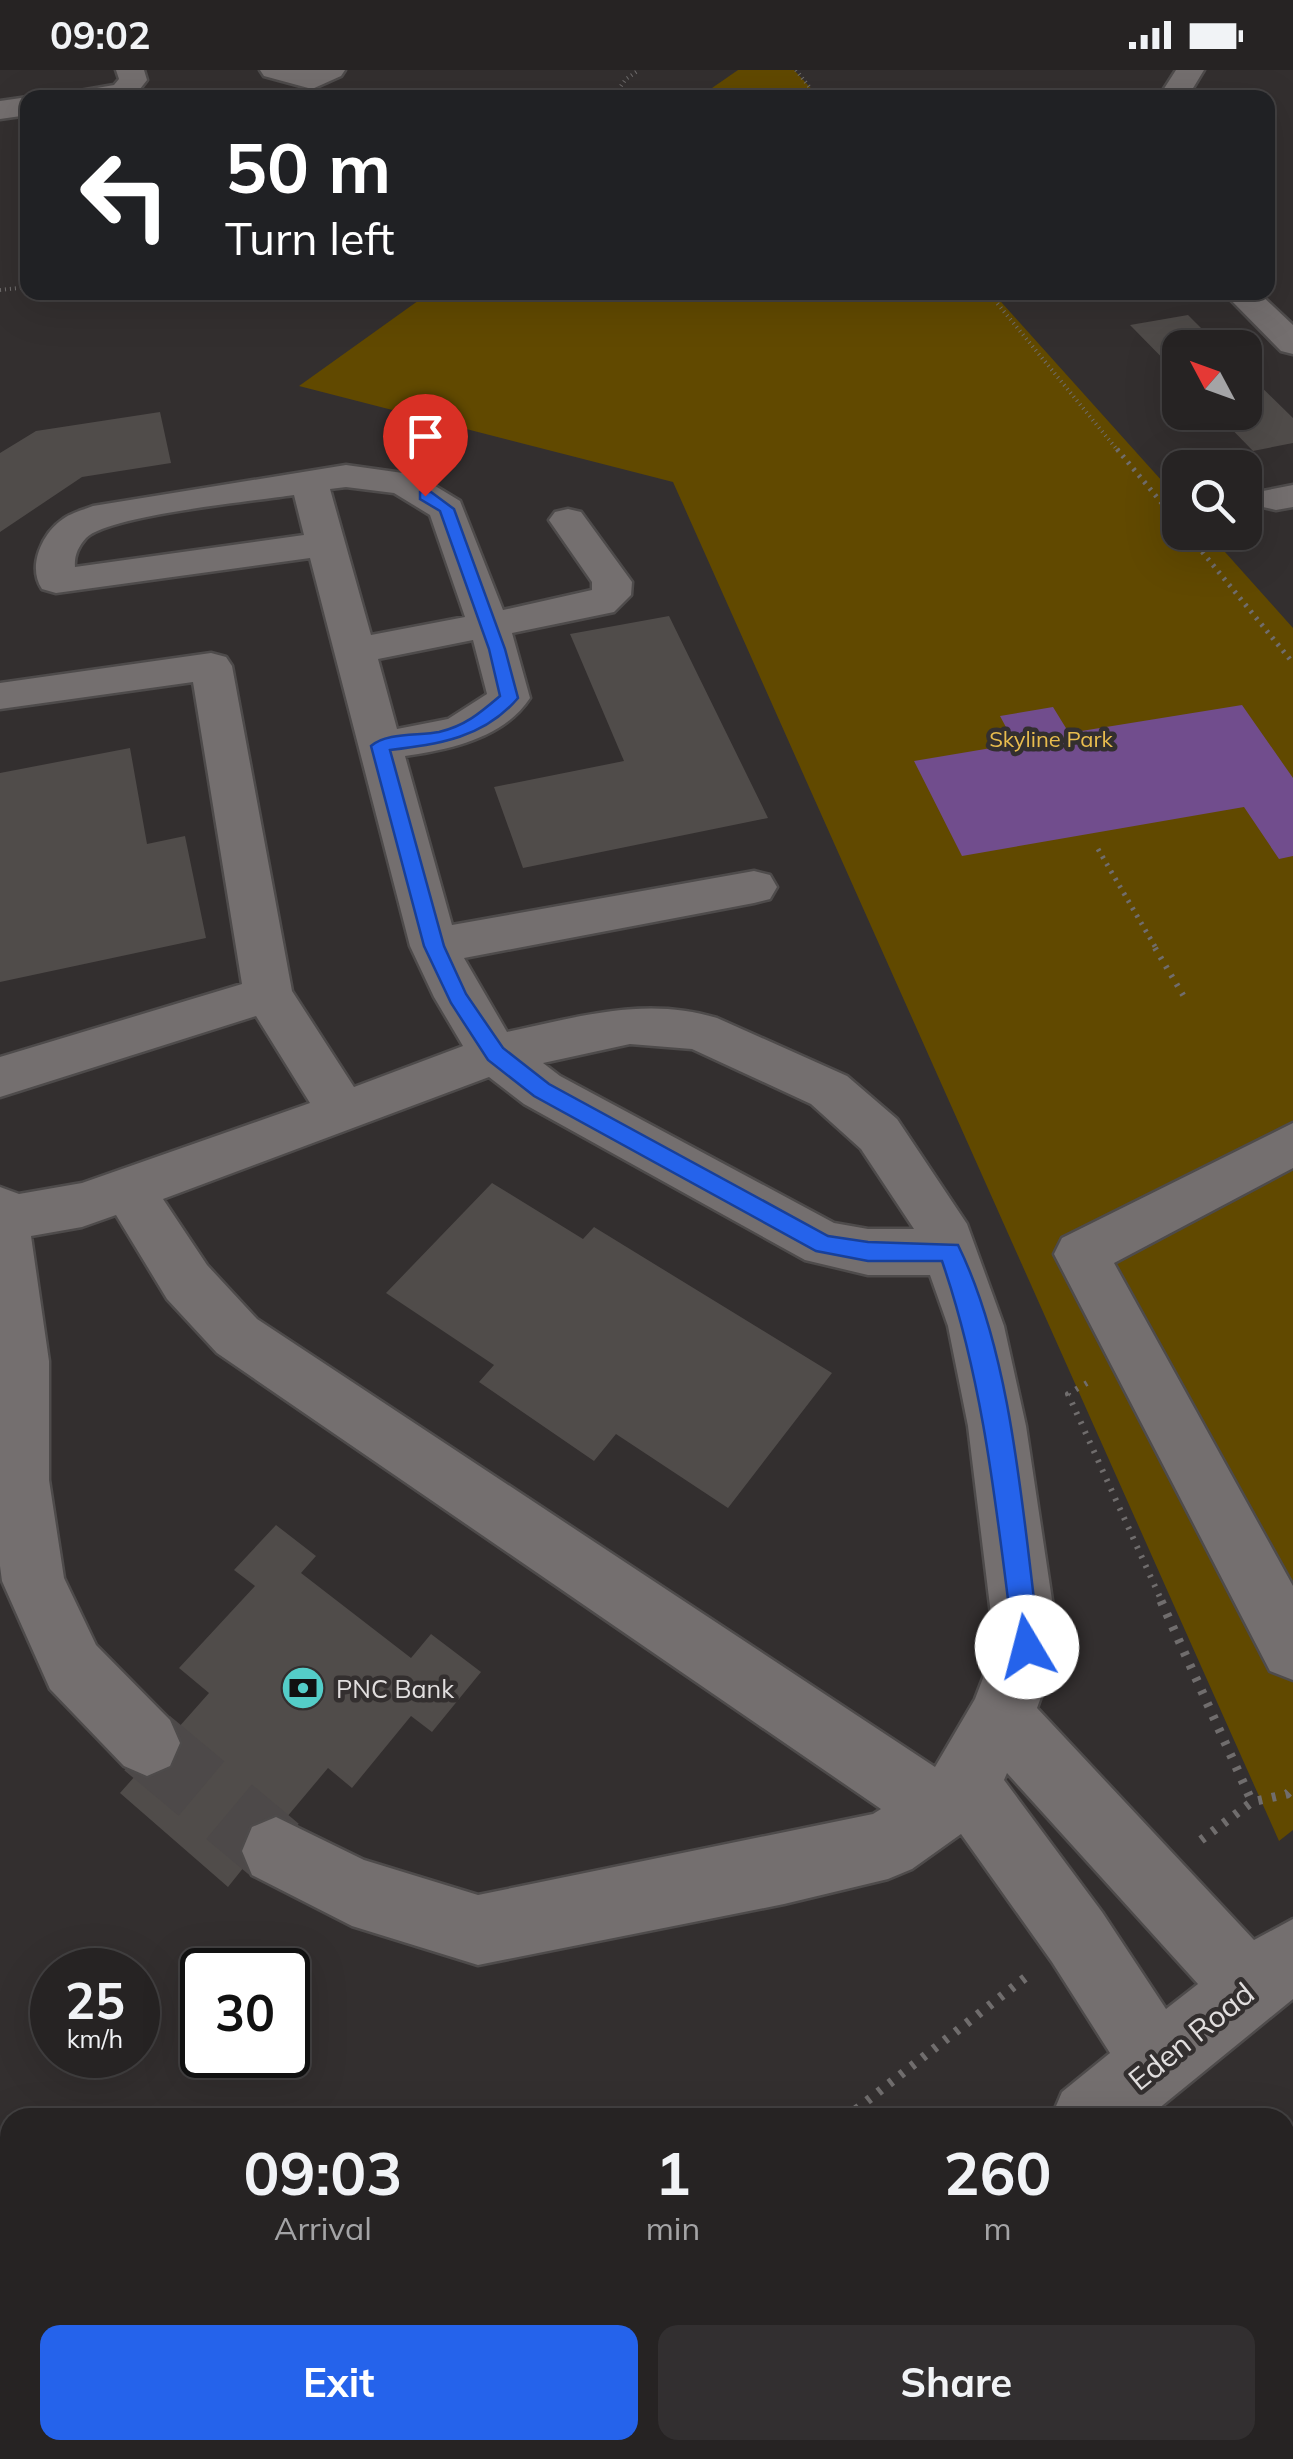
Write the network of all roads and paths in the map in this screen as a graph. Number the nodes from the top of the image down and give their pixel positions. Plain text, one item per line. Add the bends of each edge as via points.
1 (274, 70) edge
2 (331, 70) edge
3 (639, 70) edge
4 (796, 70) edge
5 (618, 90) edge
6 (812, 90) edge
7 (995, 300) edge
8 (1247, 300) edge
9 (1293, 344) edge
10 (309, 481) junction
11 (1162, 503) edge
12 (568, 520) dead end
13 (326, 544) junction
14 (1201, 550) edge
15 (489, 627) junction
16 (355, 651) junction
17 (1293, 663) edge
18 (0, 696) edge
19 (380, 746) junction
20 (1098, 849) dead end
21 (754, 887) dead end
22 (434, 946) junction
23 (268, 994) junction
24 (1186, 1000) dead end
25 (495, 1054) junction
26 (0, 1077) edge
27 (344, 1112) junction
28 (1293, 1144) edge
29 (128, 1189) junction
30 (1, 1216) edge
31 (950, 1252) junction
32 (1136, 1356) junction
33 (1291, 1648) edge
34 (1001, 1717) junction
35 (146, 1743) tunnel mouth
36 (1293, 1788) edge
37 (952, 1796) junction
38 (1252, 1802) junction
39 (276, 1851) tunnel mouth
40 (1148, 1880) junction
41 (1077, 1937) junction
42 (1272, 1971) edge
43 (1159, 2064) junction
44 (858, 2108) edge
45 (1101, 2108) edge

1 - 2 street via 312,80
3 - 5 path
4 - 6 path
7 - 11 path
8 - 9 street
10 - 13 street
10 - 13 street via 106,514 74,528 55,554 56,582
10 - 15 street via 346,476 404,483 446,509
12 - 15 street via 612,582 611,596
13 - 16 street
14 - 17 path
15 - 16 street
15 - 19 street via 509,698 474,727
16 - 19 street
18 - 23 street via 211,666
19 - 22 street
20 - 24 path
21 - 22 street
22 - 25 street
23 - 26 street
23 - 27 street
25 - 27 street
25 - 31 street via 542,1090 824,1244 868,1252
25 - 31 street via 630,1025 700,1030 829,1090 879,1134 940,1224
27 - 29 street
28 - 32 street via 1081,1254
29 - 30 street via 82,1205
29 - 37 street via 187,1282 237,1336
30 - 35 street via 20,1361 19,1480 33,1581 73,1667
31 - 34 street via 976,1326 997,1426 1027,1647
32 - 33 street
32 - 38 path via 1068,1394
34 - 37 street
34 - 40 street
36 - 38 path
37 - 39 street via 888,1844 478,1930 352,1891
37 - 41 street
38 - 40 path
40 - 42 street
41 - 43 street
41 - 44 path
42 - 43 street, Eden Road
43 - 45 street, Eden Road

